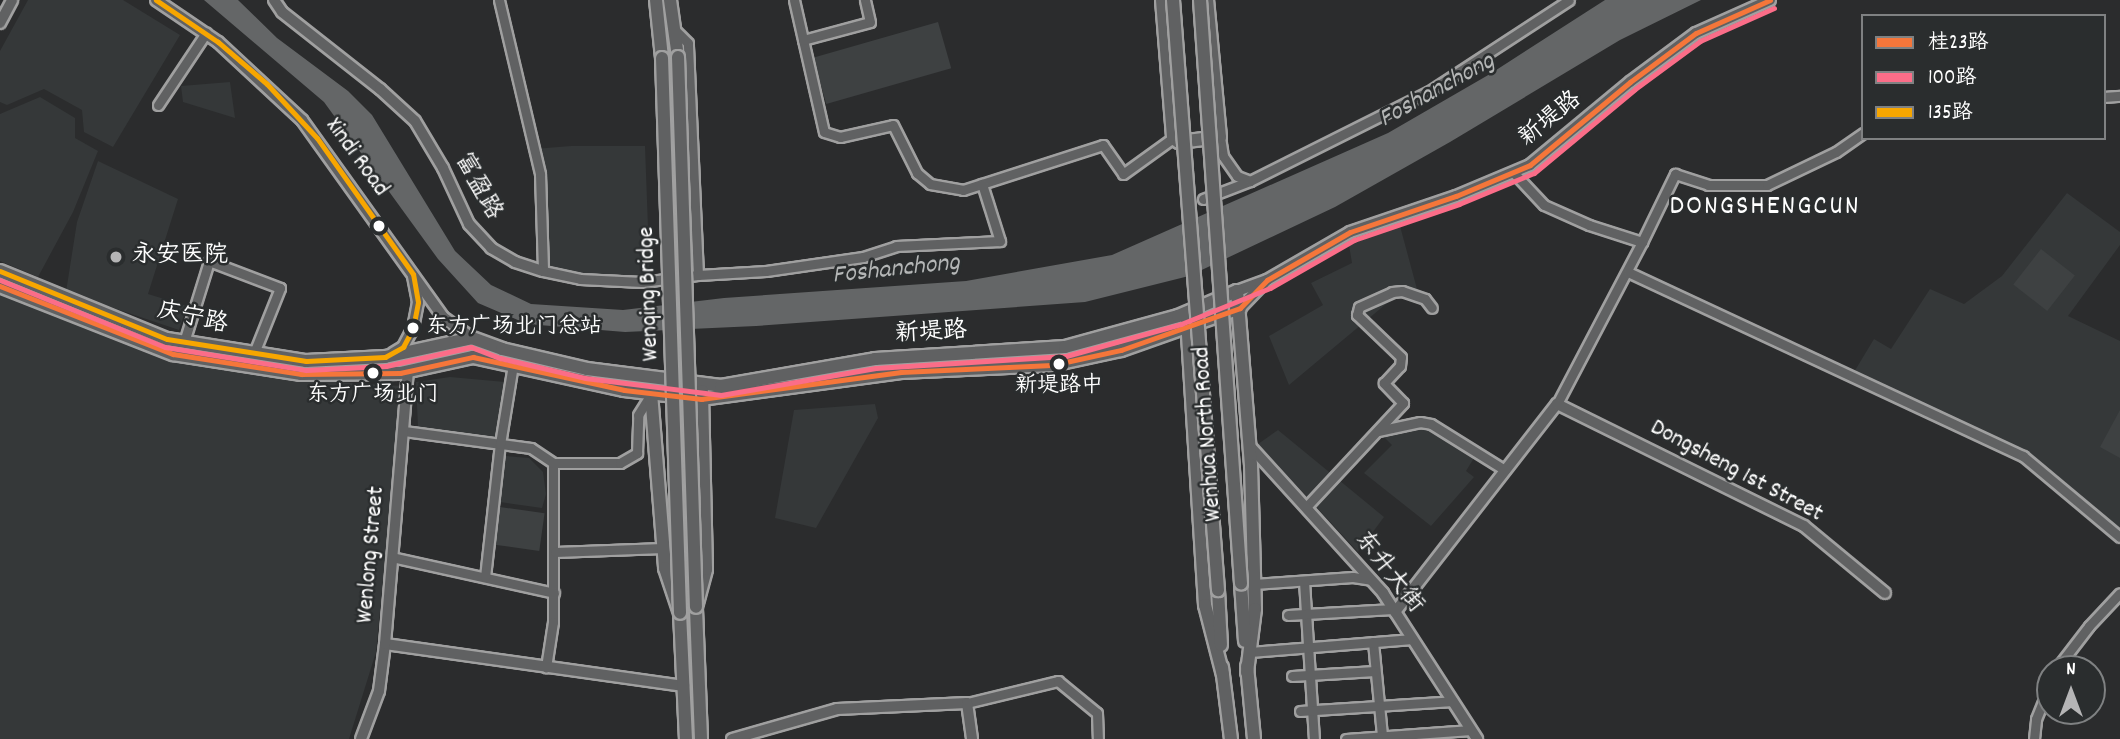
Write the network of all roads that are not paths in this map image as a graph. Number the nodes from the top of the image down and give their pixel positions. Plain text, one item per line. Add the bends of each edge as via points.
1 (12, 0) edge
2 (156, 0) edge
3 (274, 0) edge
4 (499, 0) edge
5 (656, 0) edge
6 (670, 0) edge
7 (794, 0) edge
8 (865, 0) edge
9 (1162, 0) edge
10 (1173, 0) edge
11 (1200, 0) edge
12 (1207, 0) edge
13 (1569, 0) edge
14 (1770, 0) edge
15 (0, 23) edge
16 (674, 29) junction
17 (206, 33) junction
18 (803, 40) junction
19 (158, 105) dead end
20 (1861, 134) edge
21 (1220, 137) junction
22 (1173, 138) junction
23 (1513, 172) junction
24 (1250, 181) junction
25 (982, 184) junction
26 (1203, 199) dead end
27 (1642, 242) junction
28 (0, 271) edge
29 (543, 271) junction
30 (1628, 272) junction
31 (413, 274) junction
32 (698, 275) junction
33 (1267, 280) junction
34 (0, 286) edge
35 (1237, 291) junction
36 (1432, 308) dead end
37 (1240, 309) junction
38 (1187, 312) junction
39 (1188, 327) junction
40 (472, 338) junction
41 (184, 342) junction
42 (409, 352) junction
43 (254, 353) junction
44 (385, 357) junction
45 (473, 357) junction
46 (513, 365) junction
47 (408, 371) junction
48 (650, 379) junction
49 (703, 385) junction
50 (651, 393) junction
51 (701, 399) junction
52 (1557, 404) junction
53 (404, 430) junction
54 (1376, 431) junction
55 (500, 444) junction
56 (1249, 445) junction
57 (553, 463) junction
58 (1505, 470) junction
59 (1307, 506) junction
60 (2120, 537) edge
61 (663, 548) junction
62 (555, 552) junction
63 (392, 557) junction
64 (485, 578) junction
65 (1371, 580) junction
66 (1304, 581) junction
67 (1248, 584) junction
68 (554, 593) junction
69 (1885, 593) dead end
70 (2120, 593) edge
71 (696, 607) junction
72 (1394, 610) junction
73 (680, 613) junction
74 (1306, 614) junction
75 (1288, 615) dead end
76 (1412, 639) junction
77 (1373, 642) junction
78 (385, 644) junction
79 (1308, 648) junction
80 (1250, 653) junction
81 (2067, 655) edge
82 (545, 667) junction
83 (1376, 670) junction
84 (1247, 672) junction
85 (1223, 675) junction
86 (1310, 675) junction
87 (1292, 676) dead end
88 (684, 686) junction
89 (1453, 701) junction
90 (967, 703) junction
91 (1379, 706) junction
92 (1312, 710) junction
93 (1300, 711) dead end
94 (2036, 719) edge
95 (1474, 734) edge
96 (1382, 736) junction
97 (1409, 737) edge
98 (362, 739) edge
99 (686, 739) edge
100 (701, 739) edge
101 (732, 739) edge
102 (972, 739) edge
103 (1097, 739) edge
104 (1231, 739) edge
105 (1254, 739) edge
106 (1314, 739) edge
107 (1346, 739) edge
108 (2034, 739) edge

1 - 15 street
2 - 17 street, Xindi Road
3 - 29 street, 富盈路 via 282,12 415,121 469,225 491,248
4 - 29 street via 540,174
5 - 73 main road, Wenqing Bridge, bridge via 674,340
6 - 16 main road, Wenqing Bridge
7 - 18 street
8 - 18 street via 870,22
9 - 22 main road
10 - 85 main road, bridge
11 - 67 main road, Wenhua North Road, bridge
12 - 21 main road
13 - 24 street via 1428,92
14 - 23 street, 新堤路 via 1696,33 1530,165
16 - 32 street via 688,43
16 - 71 main road, Wenqing Bridge, bridge
17 - 19 street
17 - 31 street, Xindi Road via 302,120
18 - 25 street via 824,132 840,137 893,125 918,173 930,184 963,190
20 - 27 street via 1836,152 1767,185 1708,185 1675,174
21 - 22 main road via 1180,142
21 - 24 street via 1223,156 1237,176
22 - 25 street via 1123,174 1103,145
23 - 27 street via 1544,205
23 - 33 street, 新堤路 via 1350,232
24 - 26 street
25 - 32 street, 富盈路 via 1000,240 896,246 863,257
27 - 30 street
28 - 41 main road, 庆宁路
29 - 32 street, 富盈路 via 580,279 642,282
30 - 52 street
30 - 60 street via 2023,456
31 - 40 street, 新堤路 via 443,317
31 - 44 street via 418,302 413,328 403,347
33 - 35 street, 新堤路
33 - 37 street, 新堤路
34 - 47 main road, 庆宁路 via 173,354 301,374
35 - 37 main road
35 - 38 main road, 新堤路
36 - 54 street via 1424,299 1402,291 1355,312 1402,361 1384,383 1403,403
37 - 39 main road, 新堤路
37 - 56 main road
38 - 39 main road
38 - 49 main road, 新堤路 via 1065,347 875,359 721,386
39 - 51 main road, 新堤路 via 1121,350 1052,365 901,372
39 - 85 main road via 1205,605
40 - 42 main road, 庆宁路
40 - 45 main road
40 - 48 main road, 新堤路 via 540,359
41 - 43 main road, 庆宁路
41 - 43 street via 209,261 280,288
42 - 44 main road, 庆宁路
42 - 47 main road
43 - 44 main road, 庆宁路 via 306,362
45 - 46 main road, 新堤路
45 - 47 main road, 新堤路
46 - 50 main road, 新堤路
46 - 55 street
47 - 53 street, Wenlong Street
48 - 49 main road, 新堤路
48 - 50 street
49 - 51 main road
50 - 51 main road, 新堤路
50 - 57 street via 638,415 637,453 620,463
50 - 61 main road
51 - 71 main road via 706,569
52 - 58 street
52 - 69 street, Dongsheng 1st Street via 1804,526
53 - 55 street
53 - 63 street, Wenlong Street
54 - 58 street via 1431,424
54 - 59 street
55 - 57 street via 531,448
55 - 64 street
56 - 59 street, 东升大街
56 - 67 main road
57 - 62 street
58 - 72 street
59 - 65 street, 东升大街
61 - 62 street
61 - 73 main road
62 - 68 street
63 - 64 street
63 - 78 street, Wenlong Street
64 - 68 street
65 - 66 street
65 - 72 street, 东升大街
66 - 67 street
66 - 74 street
67 - 80 main road
67 - 84 main road, Wenhua North Road
68 - 82 street
70 - 81 street
71 - 100 main road, Wenqing Bridge
72 - 74 street
72 - 76 street, 东升大街
73 - 88 main road
74 - 75 street
74 - 79 street
76 - 77 street
76 - 89 street, 东升大街
77 - 79 street
77 - 83 street
78 - 82 street
78 - 98 street, Wenlong Street via 379,691
79 - 80 street
79 - 86 street
80 - 84 main road
82 - 88 street
83 - 86 street
83 - 91 street
84 - 105 main road, Wenhua North Road
85 - 104 main road
86 - 87 street
86 - 92 street
88 - 99 main road
89 - 91 street
89 - 95 street, 东升大街
90 - 101 street via 837,709
90 - 102 street
90 - 103 street via 1058,681 1097,713
91 - 92 street
91 - 96 street
92 - 93 street
92 - 106 street
94 - 108 street
95 - 97 street
96 - 97 street
96 - 107 street

